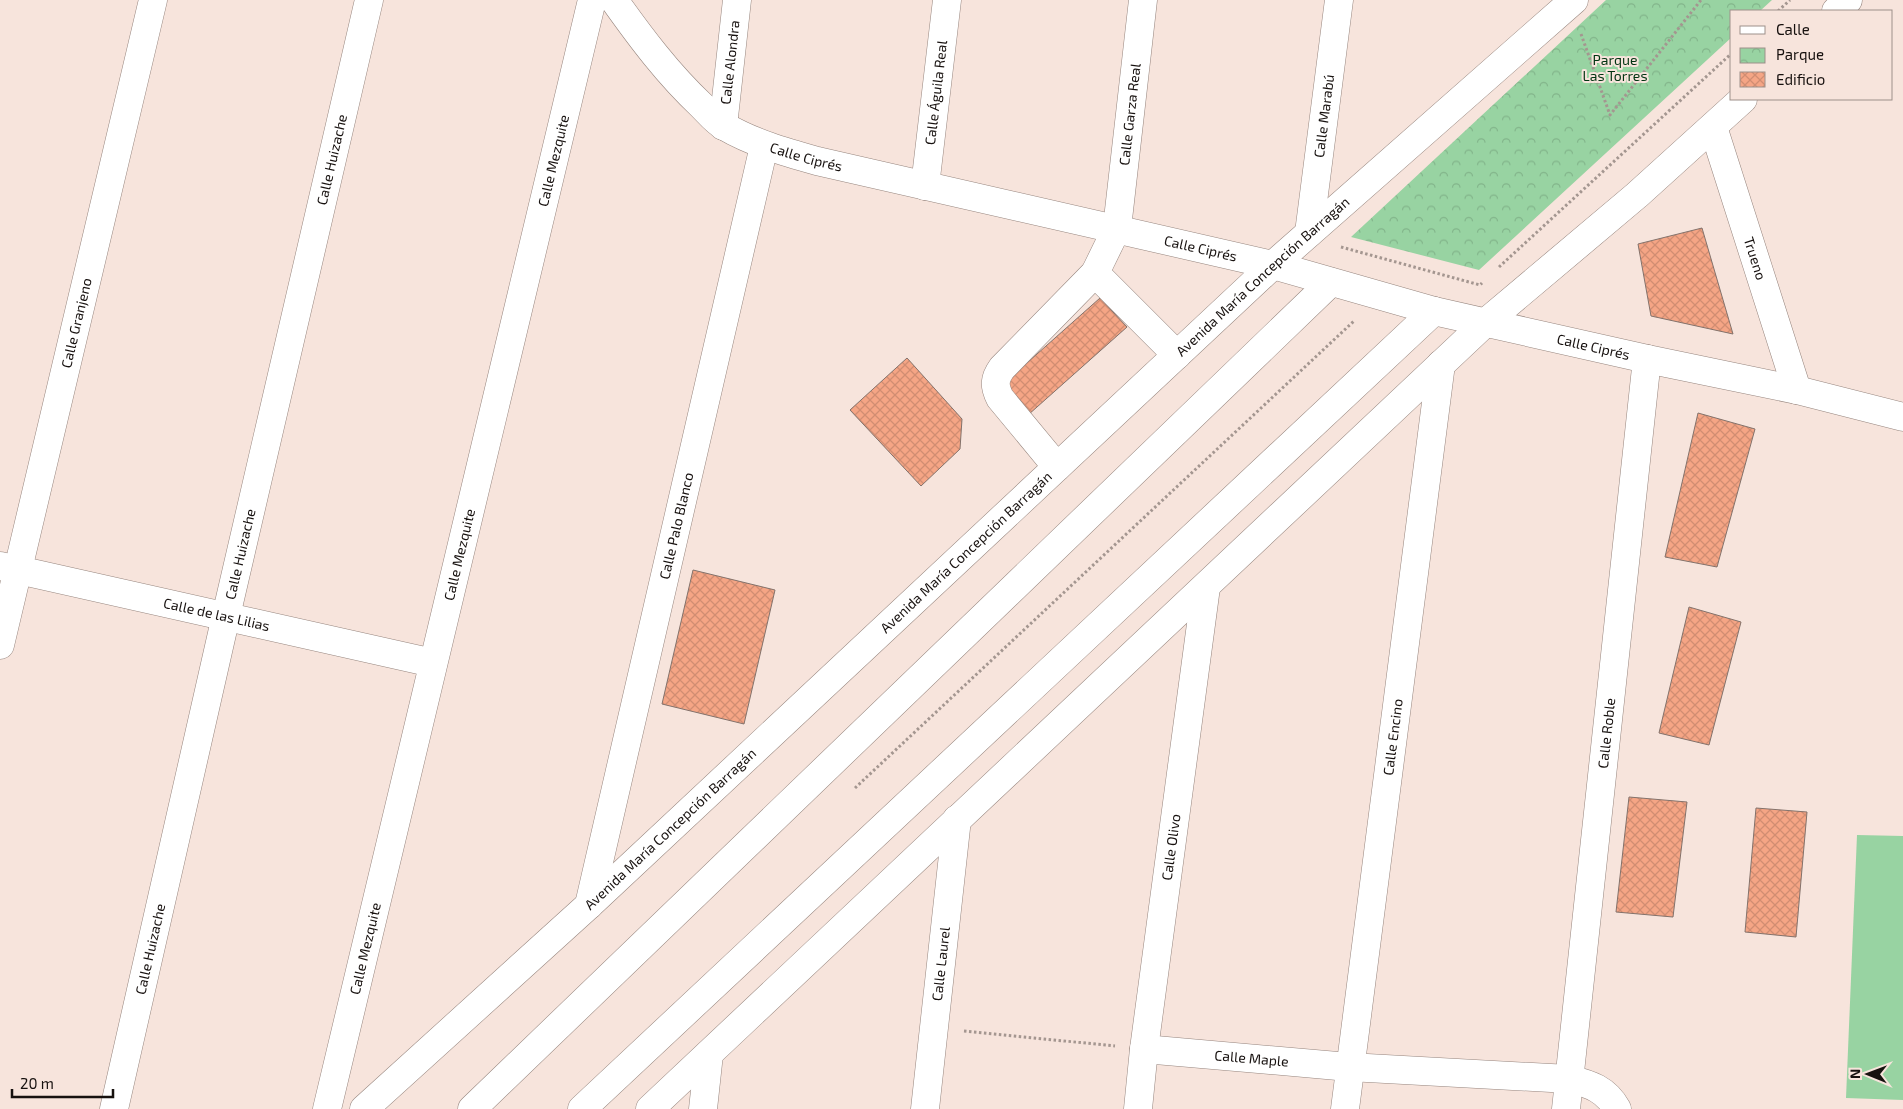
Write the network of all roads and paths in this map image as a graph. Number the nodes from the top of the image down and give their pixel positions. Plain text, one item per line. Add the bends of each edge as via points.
1 (153, 0) edge
2 (369, 0) edge
3 (592, 0) edge
4 (614, 0) edge
5 (737, 0) edge
6 (947, 0) edge
7 (1143, 0) edge
8 (1339, 0) edge
9 (1544, 0) edge
10 (1574, 0) edge
11 (1701, 0) edge
12 (1790, 0) edge
13 (1848, 0) edge
14 (1779, 10) edge
15 (1837, 10) edge
16 (1540, 31) junction
17 (1580, 31) dead end
18 (1730, 55) edge
19 (1742, 100) edge
20 (723, 126) junction
21 (1713, 127) junction
22 (764, 146) junction
23 (925, 186) junction
24 (1117, 228) junction
25 (1309, 233) junction
26 (1335, 246) dead end
27 (1273, 264) junction
28 (1409, 266) junction
29 (1095, 272) junction
30 (1494, 272) dead end
31 (1487, 278) dead end
32 (1331, 282) junction
33 (1381, 296) junction
34 (1434, 311) junction
35 (1485, 323) junction
36 (1177, 355) junction
37 (1647, 359) junction
38 (1441, 364) junction
39 (1797, 390) junction
40 (1903, 417) edge
41 (1057, 467) junction
42 (9, 568) edge
43 (1206, 587) junction
44 (226, 616) junction
45 (0, 645) edge
46 (433, 664) junction
47 (854, 789) dead end
48 (957, 819) junction
49 (589, 906) junction
50 (934, 1028) junction
51 (1144, 1050) junction
52 (709, 1054) junction
53 (1349, 1067) junction
54 (1569, 1079) junction
55 (114, 1109) edge
56 (327, 1109) edge
57 (364, 1109) edge
58 (472, 1109) edge
59 (582, 1109) edge
60 (650, 1109) edge
61 (704, 1109) edge
62 (925, 1109) edge
63 (1138, 1109) edge
64 (1345, 1109) edge
65 (1566, 1109) edge
66 (1617, 1109) edge

1 - 42 street, Calle Granjeno
2 - 44 street, Calle Huizache
3 - 46 street, Calle Mezquite
4 - 20 street, Calle Ciprés via 675,80
5 - 20 street, Calle Alondra
6 - 23 street, Calle Águila Real
7 - 24 street, Calle Garza Real
8 - 25 street, Calle Marabú
9 - 16 street
10 - 16 street, Avenida María Concepción Barragán
11 - 17 path via 1610,115
12 - 14 path
13 - 15 street
16 - 25 street, Avenida María Concepción Barragán
18 - 30 path
19 - 21 street
20 - 22 street, Calle Ciprés
21 - 35 street
21 - 39 street, Trueno
22 - 23 street, Calle Ciprés
22 - 49 street, Calle Palo Blanco
23 - 24 street, Calle Ciprés
24 - 27 street, Calle Ciprés
24 - 29 street
25 - 27 street, Avenida María Concepción Barragán
26 - 28 path
27 - 32 street, Calle Ciprés
27 - 36 street, Avenida María Concepción Barragán
28 - 31 path via 1480,285
28 - 33 path
29 - 36 street
29 - 41 street via 1002,368 995,382 1000,398
32 - 33 street, Calle Ciprés
32 - 58 street
33 - 34 street, Calle Ciprés
33 - 47 path
34 - 35 street, Calle Ciprés
34 - 59 street
35 - 37 street, Calle Ciprés
35 - 38 street
36 - 41 street, Avenida María Concepción Barragán
37 - 39 street, Calle Ciprés
37 - 54 street, Calle Roble
38 - 43 street
38 - 53 street, Calle Encino
39 - 40 street, Calle Ciprés
41 - 49 street, Avenida María Concepción Barragán
42 - 44 street, Calle de las Lilias
42 - 45 street, Calle Granjeno
43 - 48 street
43 - 51 street, Calle Olivo
44 - 46 street, Calle de las Lilias
44 - 55 street, Calle Huizache
46 - 56 street, Calle Mezquite
48 - 50 street, Calle Laurel
48 - 52 street
49 - 57 street, Avenida María Concepción Barragán
50 - 51 path
50 - 62 street, Calle Laurel
51 - 53 street, Calle Maple
51 - 63 street, Calle Olivo
52 - 60 street
52 - 61 street
53 - 54 street, Calle Maple
53 - 64 street, Calle Encino
54 - 65 street, Calle Roble
54 - 66 street, Calle Maple via 1604,1092

